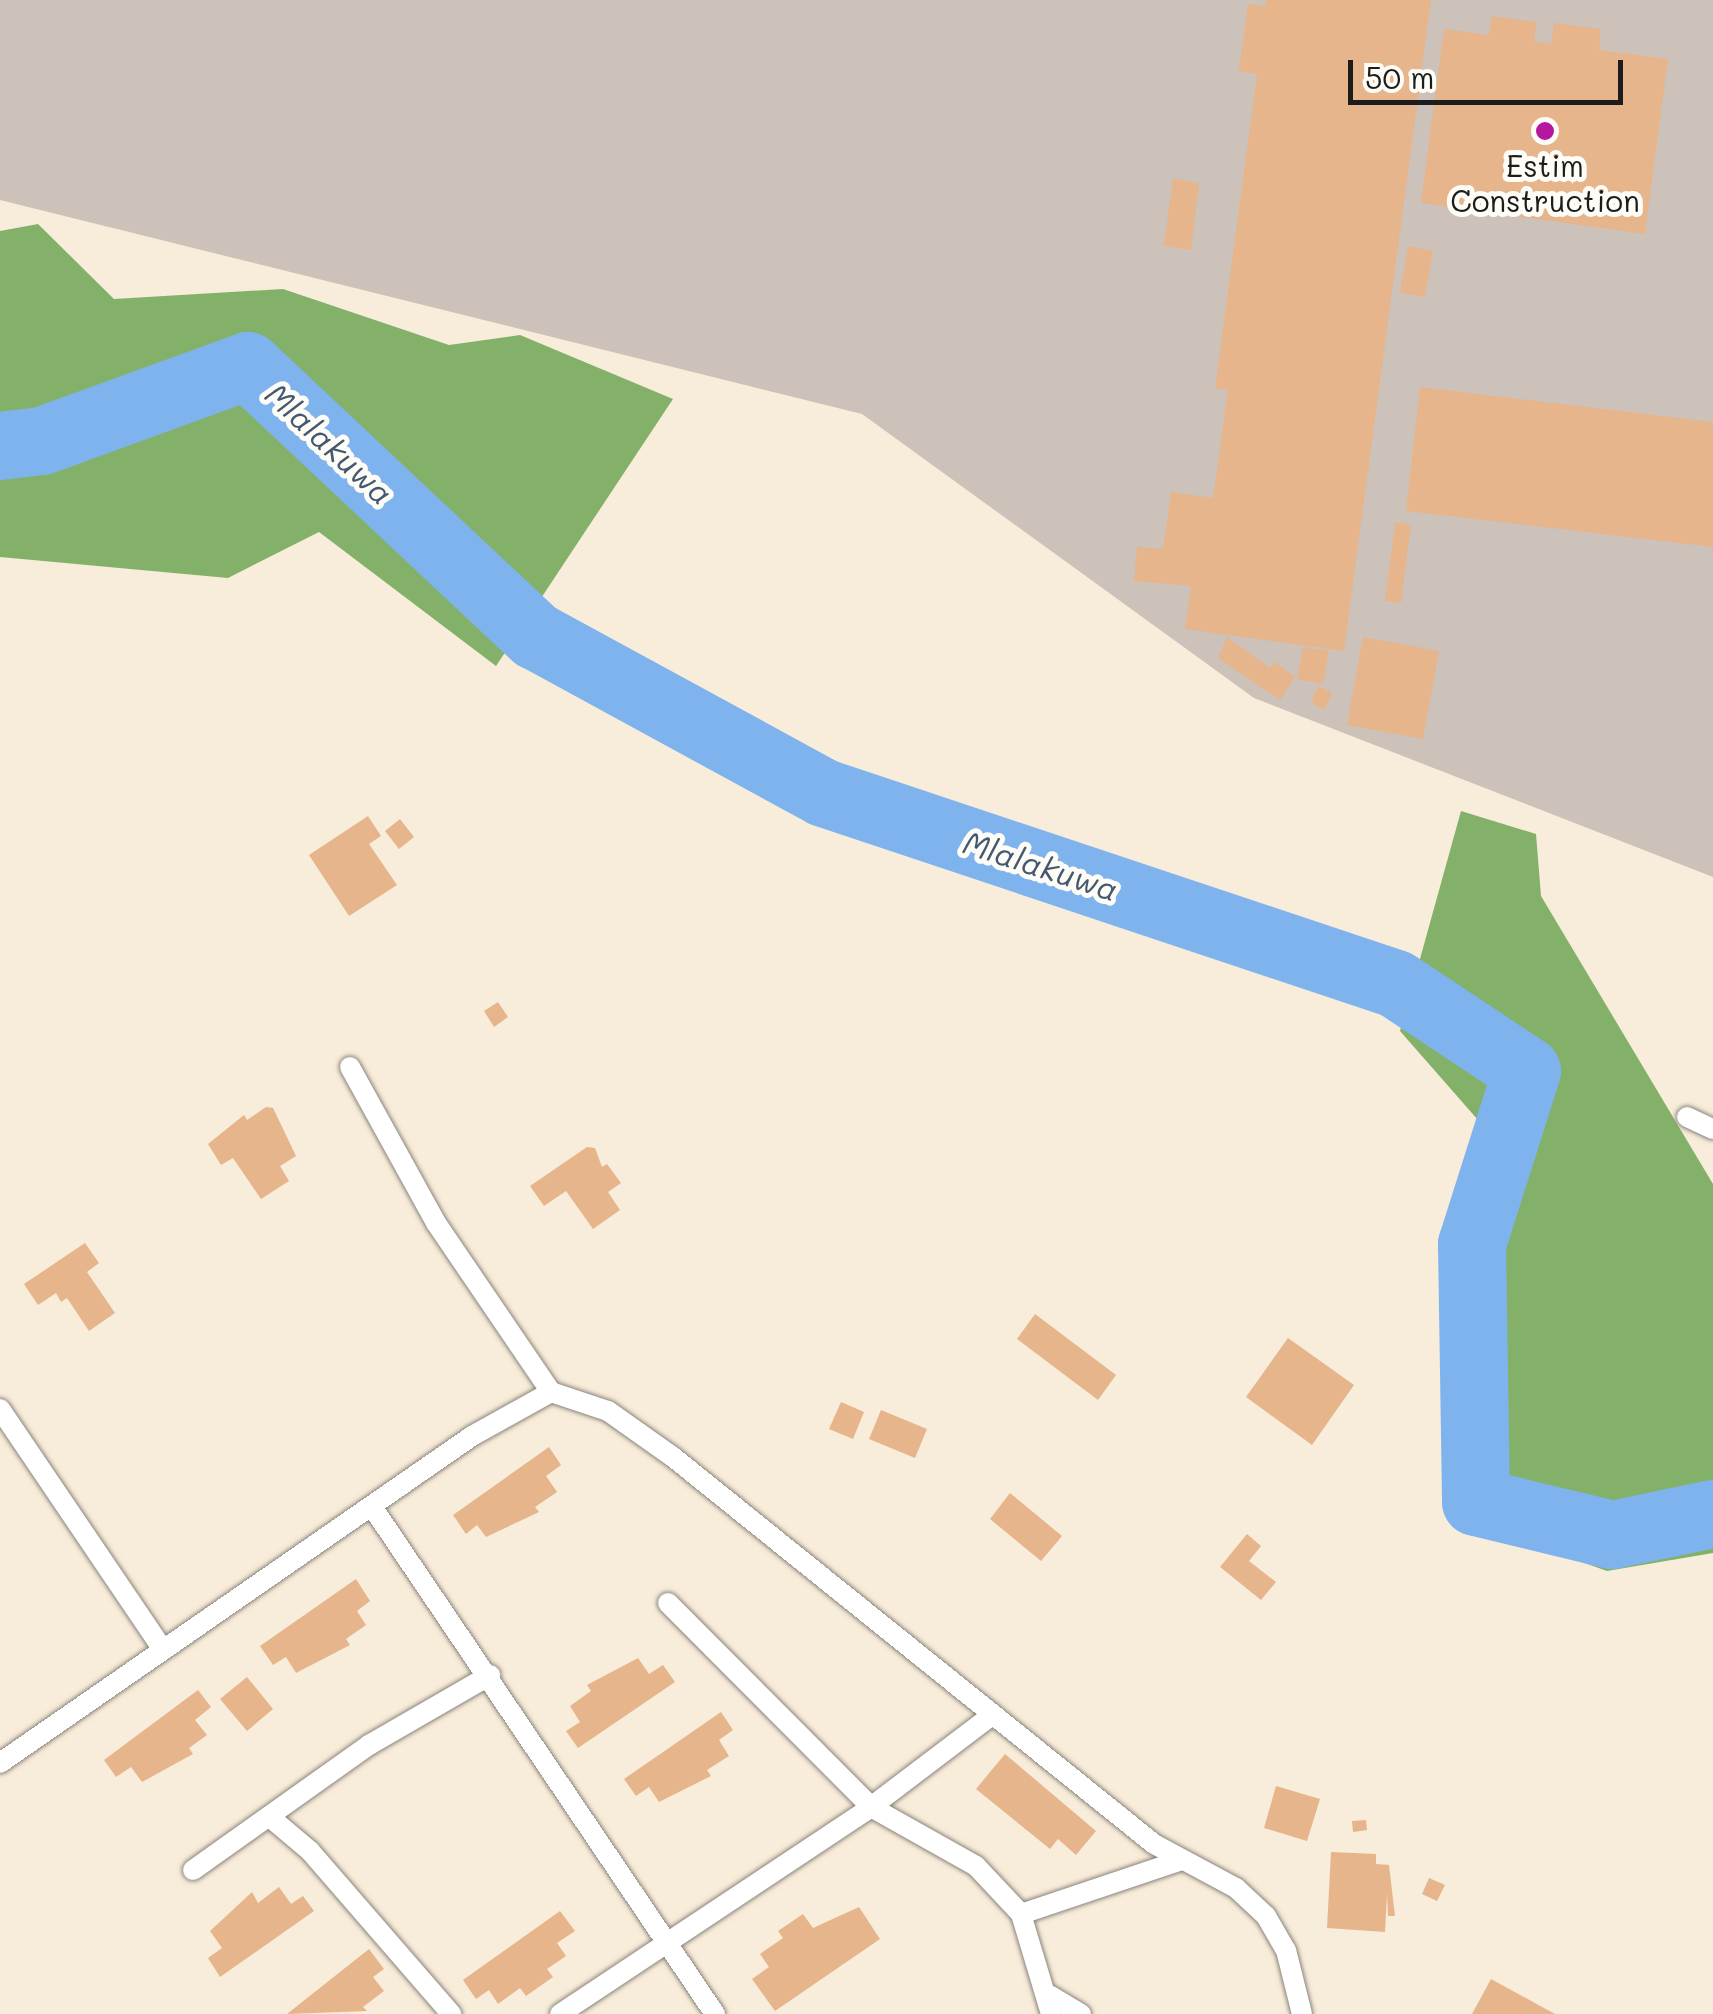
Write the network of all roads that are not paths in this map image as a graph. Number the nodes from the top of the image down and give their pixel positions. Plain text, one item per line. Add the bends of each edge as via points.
1 (350, 1067) dead end
2 (1687, 1117) dead end
3 (1713, 1130) edge
4 (550, 1392) junction
5 (0, 1409) edge
6 (373, 1508) junction
7 (668, 1602) dead end
8 (161, 1647) junction
9 (490, 1674) junction
10 (991, 1716) junction
11 (0, 1763) edge
12 (871, 1807) junction
13 (271, 1818) junction
14 (1182, 1860) junction
15 (193, 1870) dead end
16 (1021, 1914) junction
17 (670, 1946) junction
18 (1051, 2005) edge
19 (451, 2014) edge
20 (560, 2014) edge
21 (715, 2014) edge
22 (1081, 2014) edge
23 (1302, 2014) edge

1 - 4 lane via 436,1223
2 - 3 lane
4 - 6 lane via 500,1418
4 - 10 lane via 608,1411 673,1457
5 - 8 lane
6 - 8 lane
6 - 9 lane
7 - 12 lane
8 - 11 lane
9 - 13 lane via 369,1744
9 - 17 lane
10 - 12 lane
10 - 14 lane
12 - 16 lane via 976,1866
12 - 17 lane
13 - 15 lane
13 - 19 lane via 310,1851
14 - 16 lane
14 - 23 lane via 1236,1888 1266,1916 1286,1950
16 - 18 lane
17 - 20 lane
17 - 21 lane
18 - 22 lane

